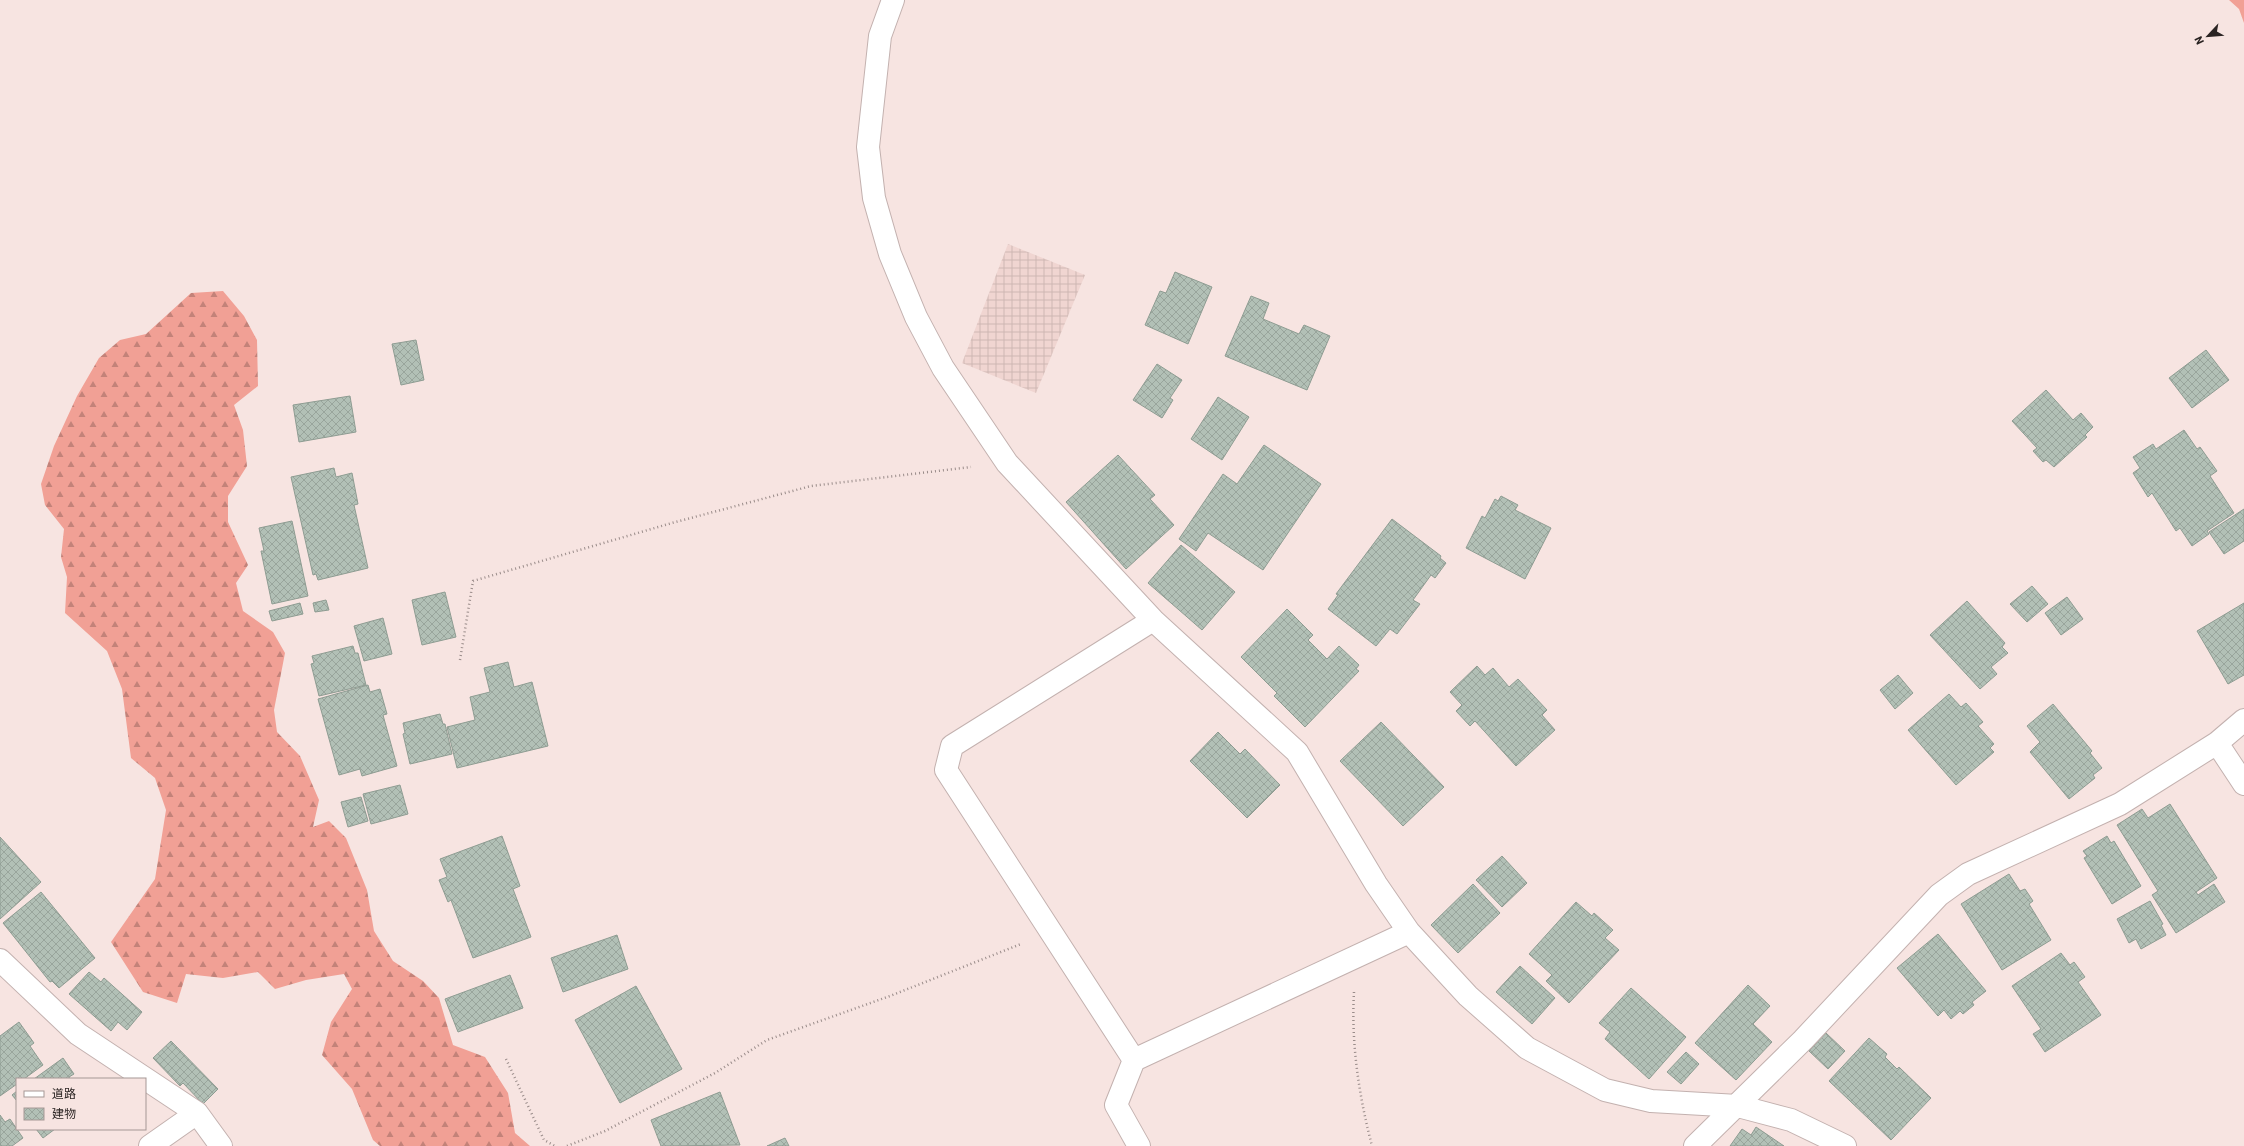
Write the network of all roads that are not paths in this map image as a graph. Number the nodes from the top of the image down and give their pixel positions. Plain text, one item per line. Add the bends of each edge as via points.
1 (893, 0) edge
2 (1154, 620) junction
3 (2244, 720) edge
4 (2217, 743) junction
5 (2244, 784) edge
6 (1409, 932) junction
7 (0, 960) edge
8 (1134, 1060) junction
9 (144, 1078) edge
10 (146, 1079) edge
11 (1738, 1106) junction
12 (197, 1113) junction
13 (150, 1146) edge
14 (221, 1146) edge
15 (1140, 1146) edge
16 (1695, 1146) edge
17 (1845, 1146) edge

1 - 2 street via 880,36 868,147 874,198 890,254 916,317 943,368 1007,463
2 - 6 street via 1297,752 1376,884
2 - 8 street via 952,746 946,770
3 - 4 street
4 - 5 street
4 - 11 street via 2120,804 1968,874 1939,895
6 - 8 street
6 - 11 street via 1468,996 1527,1048 1605,1090 1651,1101
7 - 9 street via 78,1034
8 - 15 street via 1116,1105
10 - 12 street
11 - 16 street
11 - 17 street via 1791,1120
12 - 13 street
12 - 14 street

